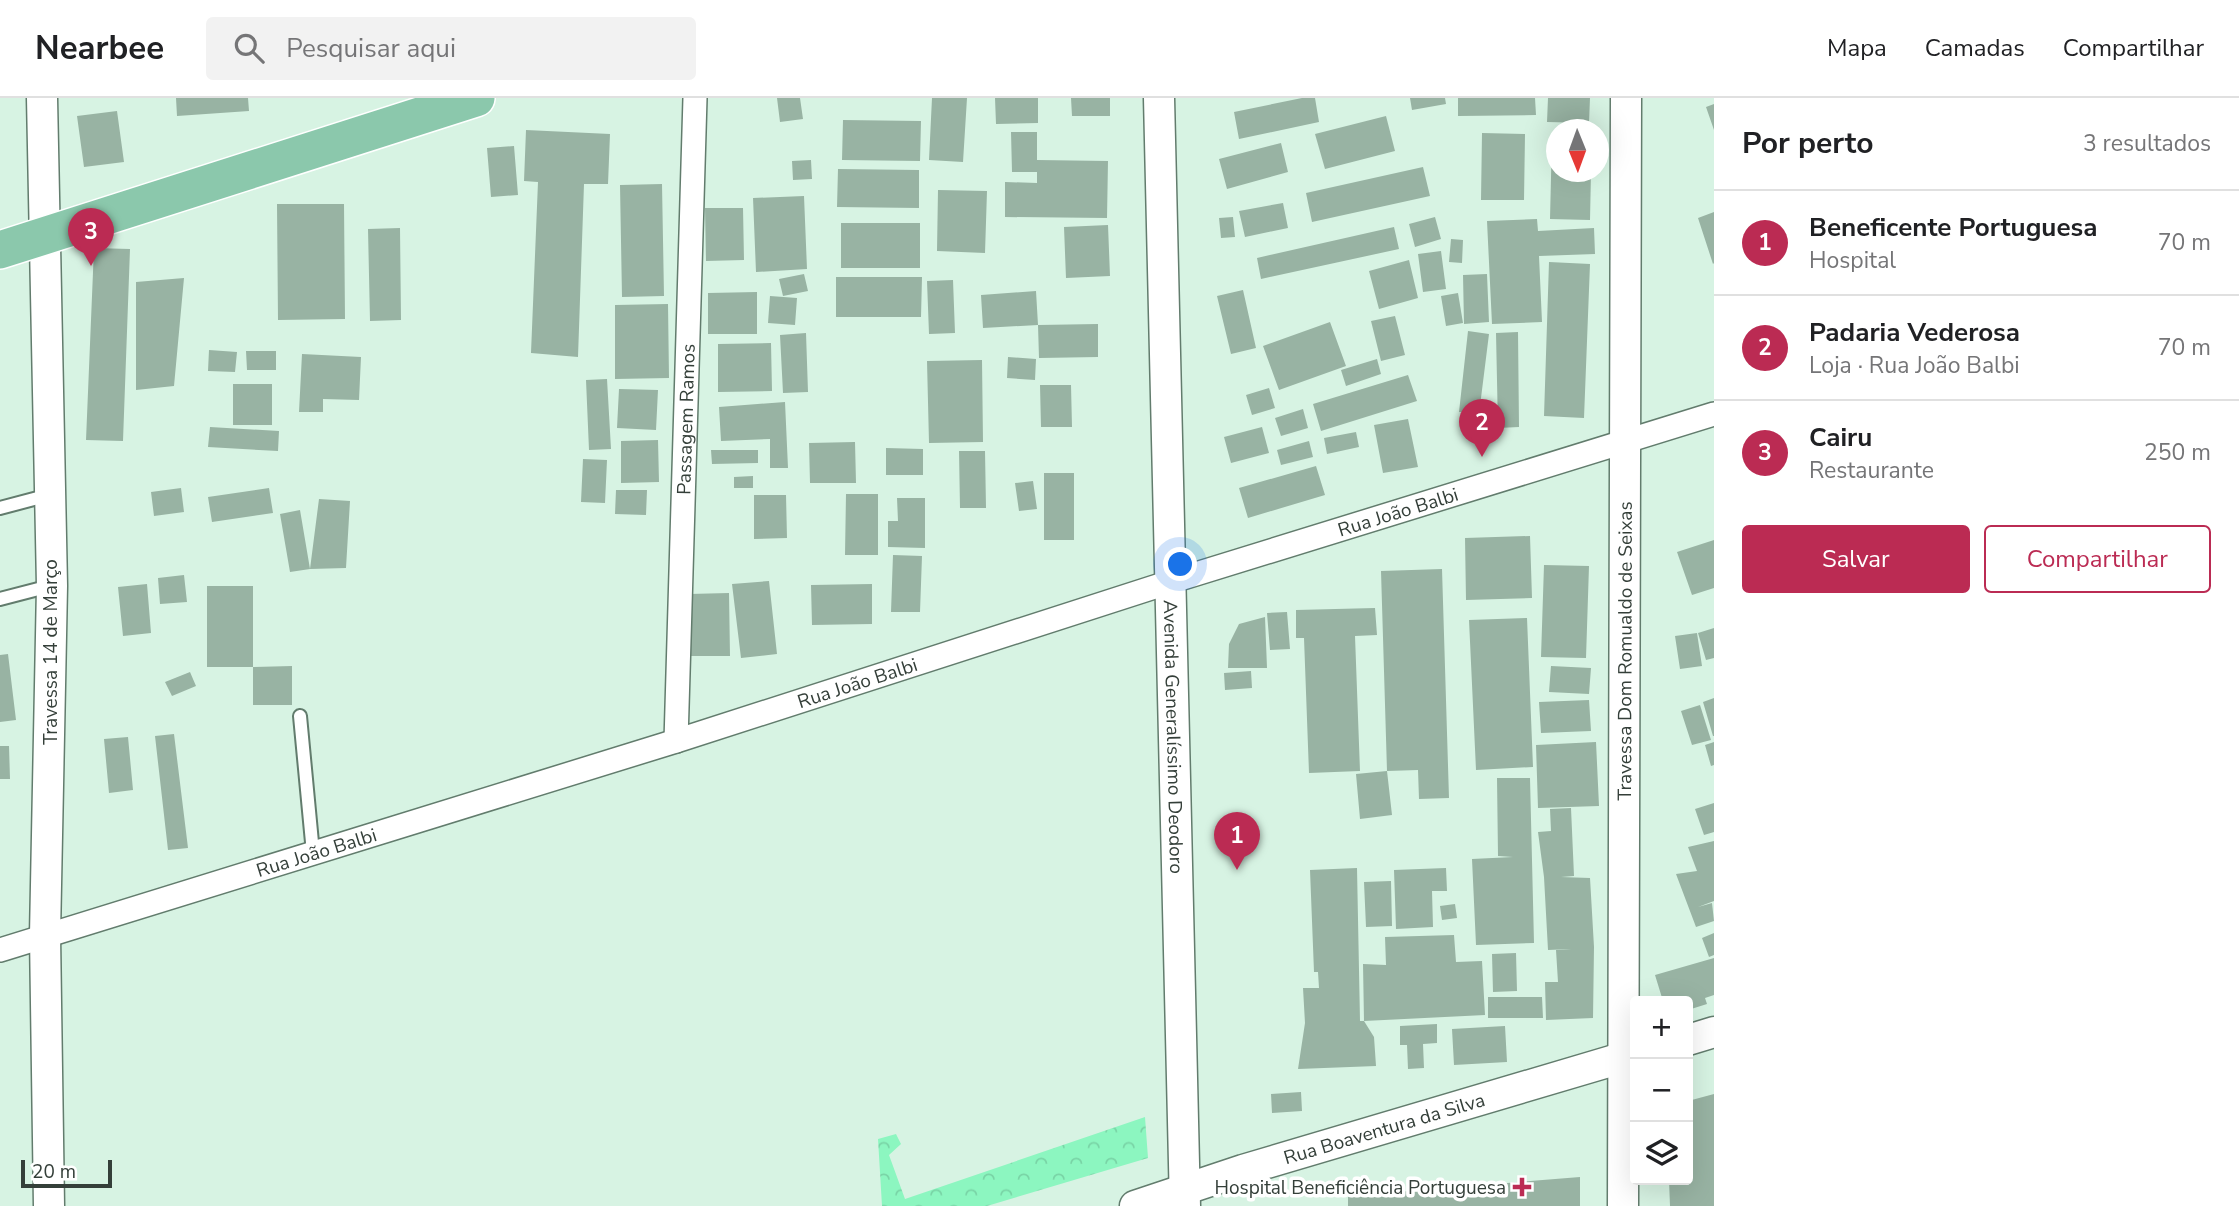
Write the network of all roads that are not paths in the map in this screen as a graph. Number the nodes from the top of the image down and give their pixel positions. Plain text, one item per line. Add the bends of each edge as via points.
1 (42, 98) edge
2 (476, 98) edge
3 (695, 98) edge
4 (1159, 98) edge
5 (1626, 98) edge
6 (45, 234) junction
7 (0, 250) edge
8 (1714, 414) edge
9 (1626, 442) junction
10 (49, 495) junction
11 (0, 509) edge
12 (1170, 582) junction
13 (52, 586) junction
14 (0, 599) edge
15 (300, 716) dead end
16 (676, 741) junction
17 (313, 853) junction
18 (46, 935) junction
19 (0, 950) edge
20 (1714, 1032) edge
21 (1693, 1038) edge
22 (1629, 1055) edge
23 (1185, 1198) edge
24 (49, 1206) edge
25 (1135, 1206) edge
26 (1623, 1206) edge

1 - 6 street, Travessa 14 de Março
2 - 6 main road
3 - 16 street, Passagem Ramos
4 - 12 street, Avenida Generalíssimo Deodoro
5 - 9 street, Travessa Dom Romualdo de Seixas
6 - 7 main road
6 - 10 street, Travessa 14 de Março
8 - 9 street, Rua João Balbi
9 - 12 street, Rua João Balbi
9 - 22 street, Travessa Dom Romualdo de Seixas
10 - 11 lane
10 - 13 street, Travessa 14 de Março
12 - 16 street, Rua João Balbi
12 - 23 street, Avenida Generalíssimo Deodoro
13 - 14 lane
13 - 18 street, Travessa 14 de Março
15 - 17 lane
16 - 17 street, Rua João Balbi
17 - 18 street, Rua João Balbi
18 - 19 street, Rua João Balbi
18 - 24 street, Travessa 14 de Março
20 - 21 street
22 - 23 street, Rua Boaventura da Silva via 1243,1170
22 - 26 street, Travessa Dom Romualdo de Seixas
23 - 25 street, Rua Boaventura da Silva

